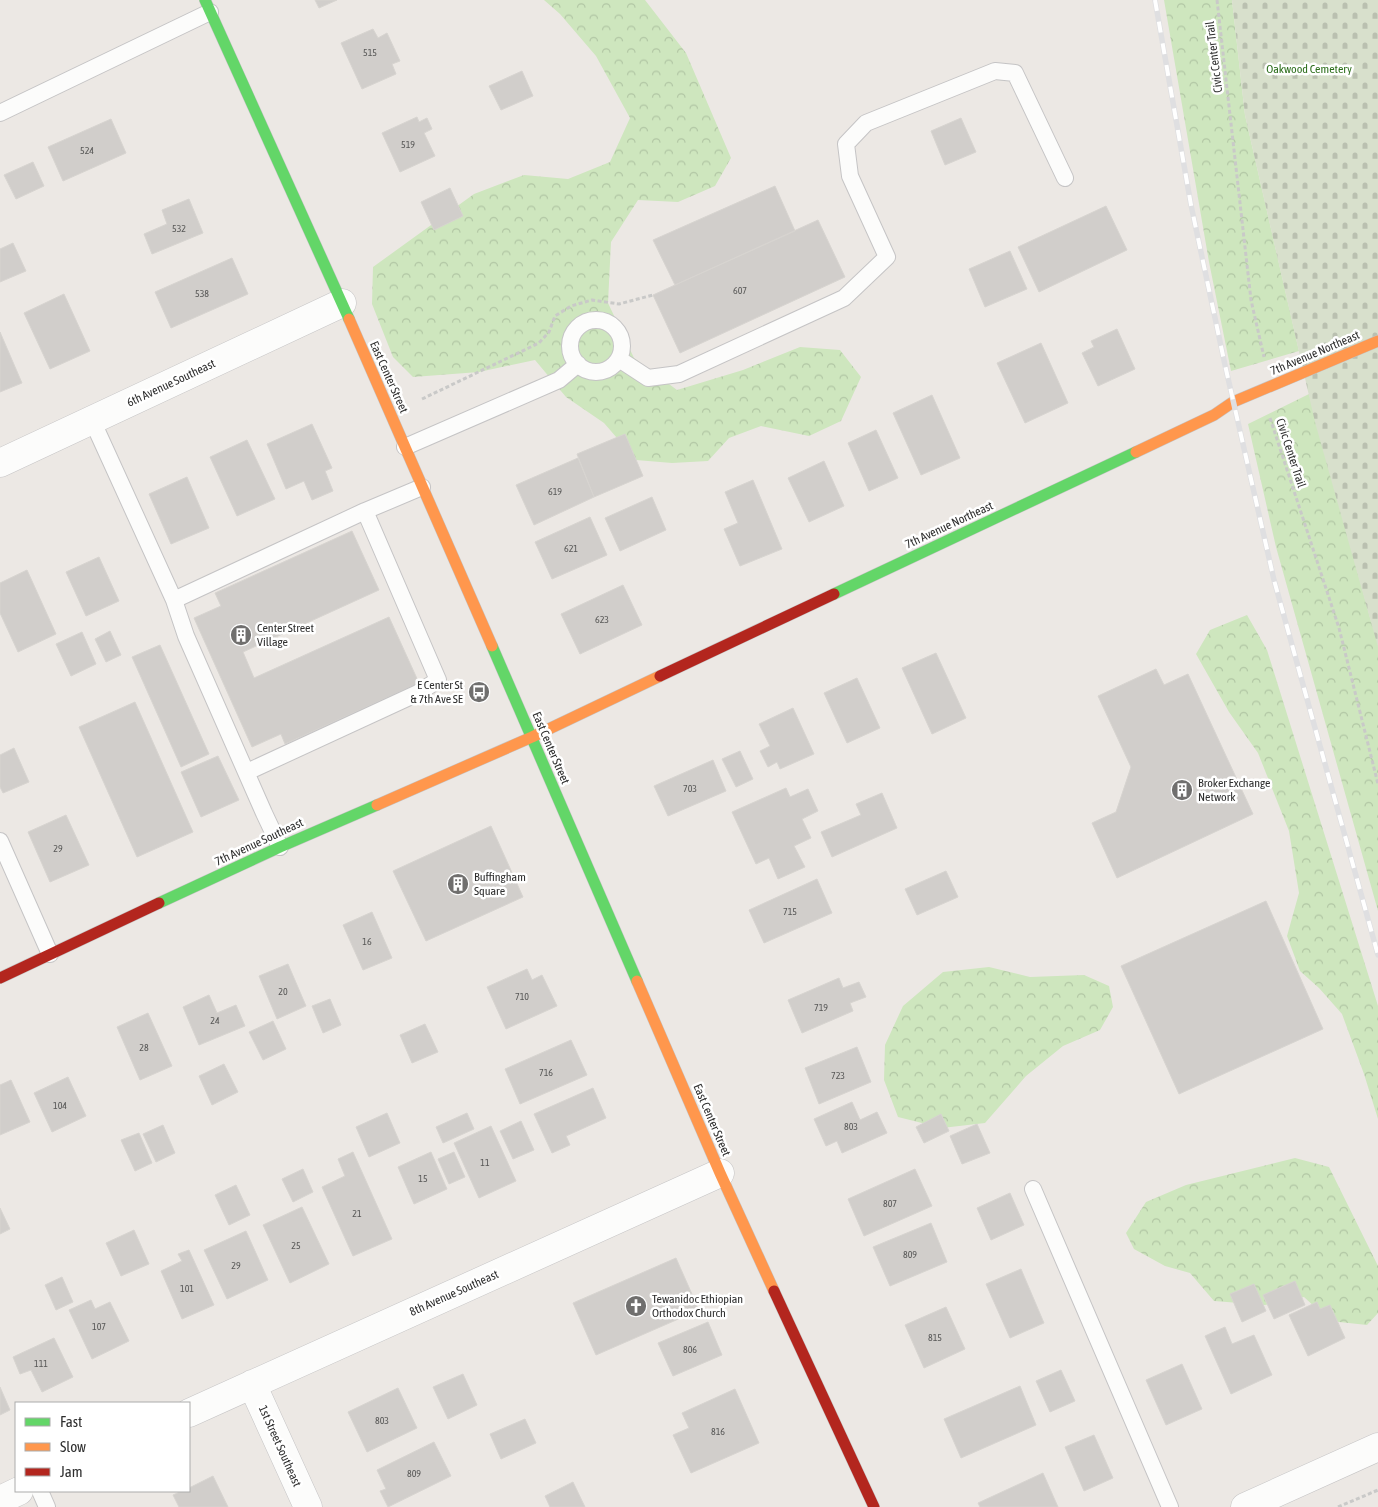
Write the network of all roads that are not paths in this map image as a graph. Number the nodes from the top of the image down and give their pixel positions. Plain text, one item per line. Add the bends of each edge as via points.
1 (207, 6) edge
2 (0, 113) edge
3 (1065, 178) dead end
4 (342, 303) junction
5 (1378, 341) edge
6 (619, 359) junction
7 (578, 364) junction
8 (92, 420) junction
9 (405, 447) junction
10 (0, 463) edge
11 (422, 487) junction
12 (365, 512) junction
13 (174, 600) junction
14 (532, 737) junction
15 (247, 772) junction
16 (0, 841) edge
17 (280, 847) junction
18 (50, 954) junction
19 (0, 978) edge
20 (720, 1173) junction
21 (1033, 1189) dead end
22 (252, 1384) junction
23 (190, 1413) edge
24 (1378, 1448) edge
25 (17, 1492) edge
26 (40, 1492) edge
27 (0, 1500) edge
28 (47, 1507) edge
29 (308, 1507) edge
30 (874, 1507) edge
31 (1170, 1507) edge
32 (1245, 1507) edge

1 - 2 lane
1 - 4 street, East Center Street
3 - 6 lane via 1014,74 995,71 866,123 846,144 850,176 887,257 844,298 679,374 648,378
4 - 8 street, 6th Avenue Southeast
4 - 9 street, East Center Street
5 - 14 street, 7th Avenue Northeast via 1233,402 1214,415
6 - 7 lane via 614,366 597,372 588,371
6 - 7 lane via 622,341 619,333 606,321 598,319 576,329 572,336 571,352
7 - 9 lane via 559,380
8 - 10 street, 6th Avenue Southeast
8 - 13 lane
9 - 11 street, East Center Street
11 - 12 lane
11 - 14 street, East Center Street
12 - 13 lane
12 - 15 lane via 438,680
13 - 15 lane via 186,636
14 - 17 street, 7th Avenue Southeast
14 - 20 street, East Center Street
15 - 17 lane
16 - 18 lane
17 - 18 street, 7th Avenue Southeast
18 - 19 street, 7th Avenue Southeast
20 - 22 street, 8th Avenue Southeast
20 - 30 street, East Center Street
21 - 31 lane
22 - 23 street, 8th Avenue Southeast
22 - 29 street, 1st Street Southeast
24 - 32 street
25 - 27 street
26 - 28 lane

